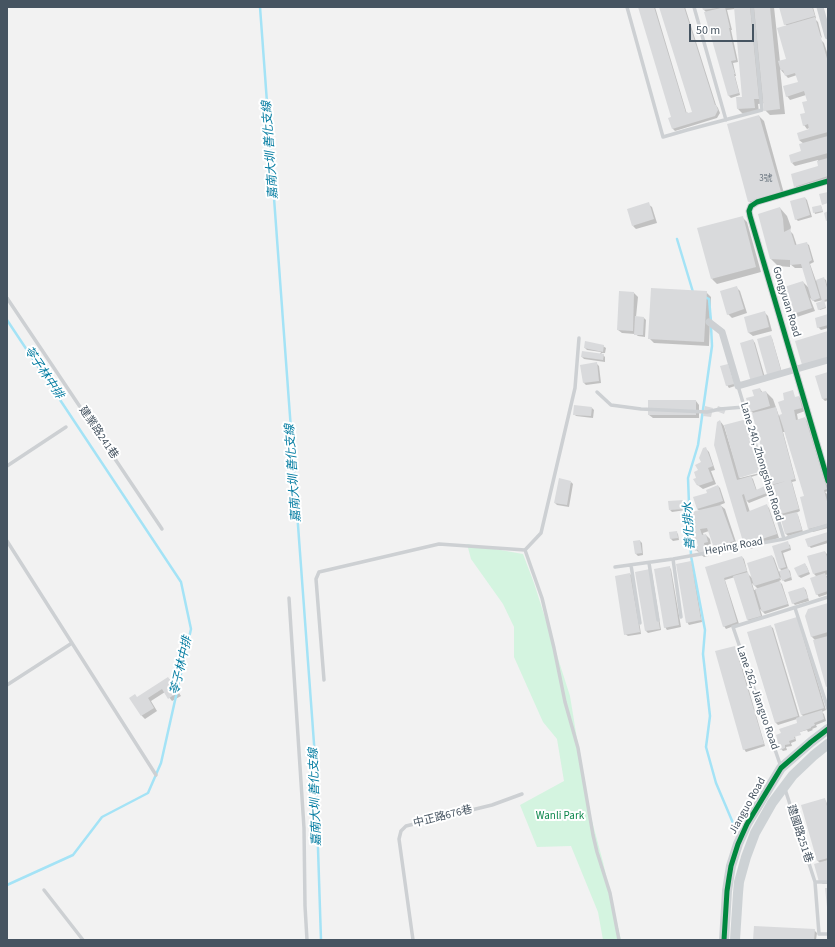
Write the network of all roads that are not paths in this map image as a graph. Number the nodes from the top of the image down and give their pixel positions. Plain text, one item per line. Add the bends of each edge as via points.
1 (627, 7) edge
2 (694, 7) edge
3 (752, 7) edge
4 (820, 7) edge
5 (828, 36) edge
6 (726, 120) junction
7 (828, 181) edge
8 (7, 298) edge
9 (709, 322) dead end
10 (578, 338) dead end
11 (828, 360) edge
12 (795, 369) junction
13 (738, 386) junction
14 (597, 392) dead end
15 (744, 408) junction
16 (66, 427) dead end
17 (7, 466) edge
18 (828, 481) edge
19 (828, 525) edge
20 (162, 529) dead end
21 (784, 539) junction
22 (7, 541) edge
23 (525, 550) junction
24 (673, 559) junction
25 (649, 563) junction
26 (631, 565) junction
27 (615, 567) dead end
28 (828, 597) edge
29 (289, 598) dead end
30 (795, 608) junction
31 (681, 617) dead end
32 (658, 620) dead end
33 (640, 623) dead end
34 (72, 643) junction
35 (324, 680) dead end
36 (7, 685) edge
37 (828, 709) edge
38 (828, 729) edge
39 (828, 744) edge
40 (781, 768) junction
41 (156, 775) dead end
42 (784, 787) junction
43 (522, 794) dead end
44 (815, 882) junction
45 (828, 882) edge
46 (44, 890) dead end
47 (828, 934) edge
48 (82, 940) edge
49 (306, 940) edge
50 (413, 940) edge
51 (619, 940) edge
52 (724, 940) edge
53 (735, 940) edge

1 - 6 lane via 663,137
2 - 6 lane
3 - 6 lane via 762,110
4 - 5 street
7 - 12 street, Gongyuan Road via 757,202 749,210
8 - 20 lane, 建業路241巷
9 - 13 street via 722,332
10 - 23 lane via 575,388 541,533
11 - 12 street
12 - 13 street
12 - 18 street, Gongyuan Road
13 - 15 lane, Lane 240, Zhongshan Road
14 - 15 lane via 611,405 641,409 707,412
15 - 21 lane, Lane 240, Zhongshan Road
16 - 17 lane
19 - 21 lane, Heping Road
21 - 24 lane, Heping Road
22 - 34 lane
23 - 35 lane via 439,544 319,572 316,579
23 - 51 lane via 542,598 578,748 593,835 610,893
24 - 25 lane, Heping Road
24 - 31 lane
25 - 26 lane, Heping Road
25 - 32 lane
26 - 27 lane, Heping Road
26 - 33 lane
28 - 30 lane
29 - 49 lane via 304,828
30 - 37 lane
30 - 40 lane, Lane 262, Jianguo Road via 734,627
34 - 36 lane
34 - 41 lane
38 - 40 street, Jianguo Road
39 - 42 street, Jianguo Road via 793,775
40 - 52 street, Jianguo Road via 738,844 727,891
42 - 44 lane, 建國路251巷
42 - 53 street, Jianguo Road via 755,834 746,857 739,882
43 - 50 lane, 中正路676巷 via 492,805 406,826 401,831 398,839
44 - 45 lane
44 - 47 lane, 建國路251巷 via 819,934
46 - 48 lane

